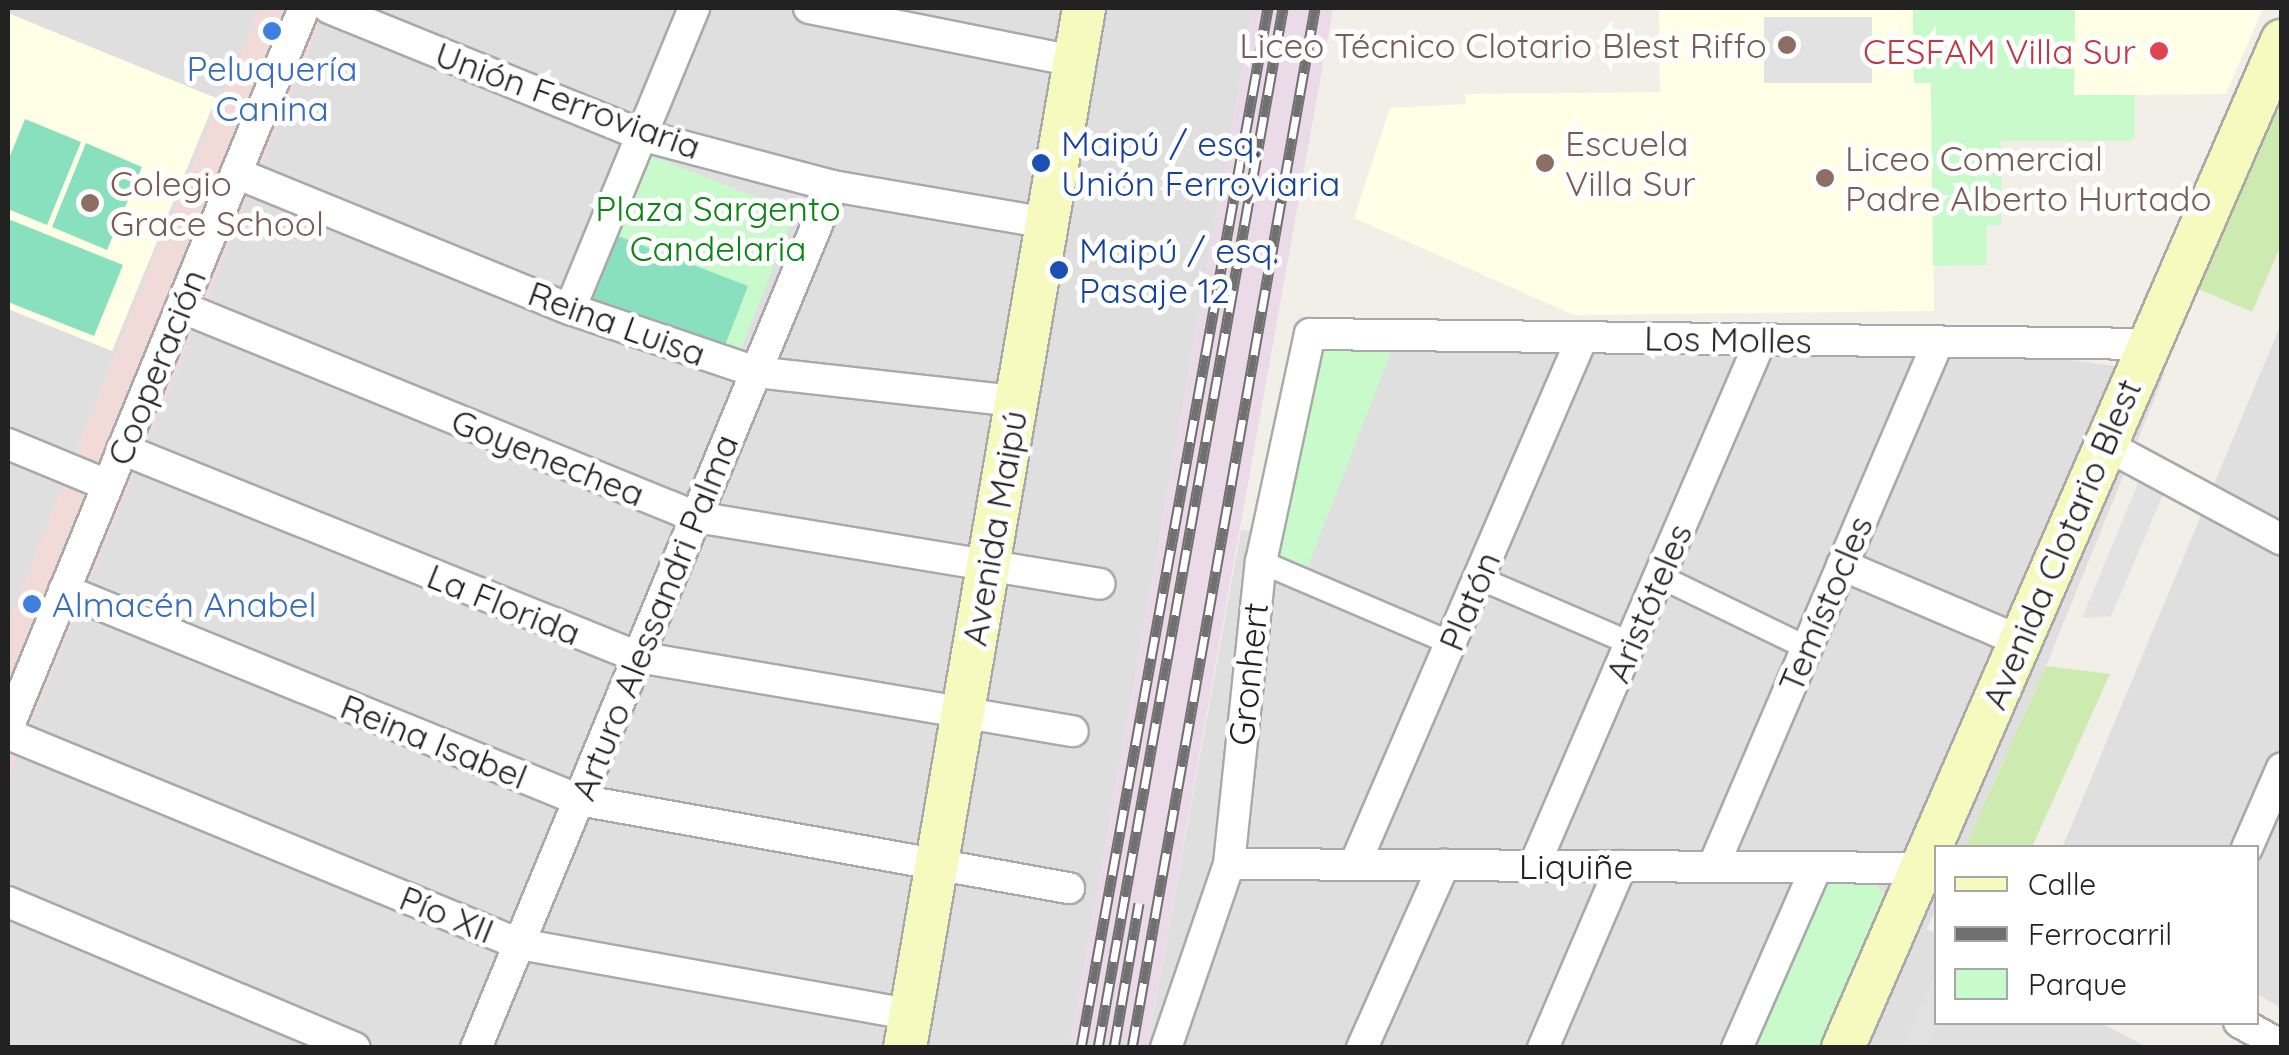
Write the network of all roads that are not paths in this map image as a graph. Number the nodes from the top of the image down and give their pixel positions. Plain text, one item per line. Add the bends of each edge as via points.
1 (304, 8) edge
2 (329, 8) edge
3 (694, 8) edge
4 (809, 8) edge
5 (1084, 8) edge
6 (2282, 41) edge
7 (1074, 61) junction
8 (642, 135) junction
9 (236, 173) junction
10 (832, 186) junction
11 (1047, 223) junction
12 (181, 306) junction
13 (570, 309) junction
14 (1310, 334) joint
15 (1582, 338) junction
16 (1762, 340) junction
17 (1938, 342) junction
18 (2146, 344) junction
19 (756, 372) junction
20 (1016, 401) junction
21 (8, 444) edge
22 (2104, 444) junction
23 (122, 449) junction
24 (108, 484) junction
25 (696, 518) junction
26 (2282, 540) edge
27 (1261, 562) junction
28 (988, 563) junction
29 (1842, 565) junction
30 (1659, 576) junction
31 (1479, 578) junction
32 (1099, 584) dead end
33 (64, 590) junction
34 (2020, 640) junction
35 (1451, 643) junction
36 (1630, 643) junction
37 (1807, 648) junction
38 (638, 656) junction
39 (962, 712) junction
40 (10, 715) edge
41 (1073, 731) dead end
42 (2282, 768) edge
43 (579, 800) junction
44 (1939, 845) edge
45 (2248, 845) edge
46 (936, 864) junction
47 (1229, 864) junction
48 (1355, 864) junction
49 (1444, 865) junction
50 (1534, 866) junction
51 (1621, 866) junction
52 (1712, 867) junction
53 (1816, 868) junction
54 (1930, 868) edge
55 (1069, 888) dead end
56 (8, 902) edge
57 (520, 944) junction
58 (2244, 1025) edge
59 (908, 1030) edge
60 (2282, 1046) edge
61 (355, 1048) edge
62 (476, 1048) edge
63 (1166, 1048) edge
64 (1362, 1048) edge
65 (1543, 1048) edge
66 (1737, 1048) edge
67 (1843, 1048) edge

1 - 9 street, Cooperación
2 - 8 street, Unión Ferroviaria
3 - 8 street
4 - 7 street
5 - 7 main road, Avenida Maipú
6 - 18 main road, Avenida Clotario Blest
7 - 11 main road, Avenida Maipú
8 - 10 street, Unión Ferroviaria
8 - 13 street
9 - 12 street, Cooperación
9 - 13 street, Reina Luisa
10 - 11 street, Unión Ferroviaria
10 - 19 street, Arturo Alessandri Palma
11 - 20 main road, Avenida Maipú
12 - 23 street, Cooperación
12 - 25 street, Goyenechea
13 - 19 street, Reina Luisa
14 - 15 street, Los Molles
14 - 27 street, Gronhert
15 - 16 street, Los Molles
15 - 31 street, Platón
16 - 17 street, Los Molles
16 - 30 street, Aristóteles
17 - 18 street, Los Molles
17 - 29 street, Temístocles
18 - 22 main road, Avenida Clotario Blest
19 - 20 street, Reina Luisa
19 - 25 street, Arturo Alessandri Palma
20 - 28 main road, Avenida Maipú
21 - 24 street
22 - 26 street
22 - 34 main road, Avenida Clotario Blest
23 - 24 street, Cooperación
23 - 38 street, La Florida
24 - 33 street, Cooperación
25 - 28 street, Goyenechea
25 - 38 street, Arturo Alessandri Palma
27 - 35 street
27 - 47 street, Gronhert
28 - 32 street, Goyenechea
28 - 39 main road, Avenida Maipú
29 - 34 street
29 - 37 street, Temístocles
30 - 36 street, Aristóteles
30 - 37 street
31 - 35 street, Platón
31 - 36 street
33 - 40 street, Cooperación
33 - 43 street, Reina Isabel
34 - 44 main road, Avenida Clotario Blest
35 - 48 street, Platón
36 - 50 street, Aristóteles
37 - 52 street, Temístocles
38 - 39 street, La Florida
38 - 43 street, Arturo Alessandri Palma
39 - 41 street, La Florida
39 - 46 main road, Avenida Maipú
40 - 57 street, Pío XII
42 - 45 street
43 - 46 street, Reina Isabel
43 - 57 street, Arturo Alessandri Palma
46 - 55 street, Reina Isabel
46 - 59 main road, Avenida Maipú
47 - 48 street, Liquiñe
47 - 63 street, Gronhert
48 - 49 street, Liquiñe
49 - 50 street, Liquiñe
49 - 64 street
50 - 51 street, Liquiñe
51 - 52 street, Liquiñe
51 - 65 street
52 - 53 street, Liquiñe
53 - 54 street, Liquiñe
53 - 66 street
54 - 67 main road, Avenida Clotario Blest
56 - 61 street
57 - 59 street, Pío XII
57 - 62 street, Arturo Alessandri Palma
58 - 60 street

